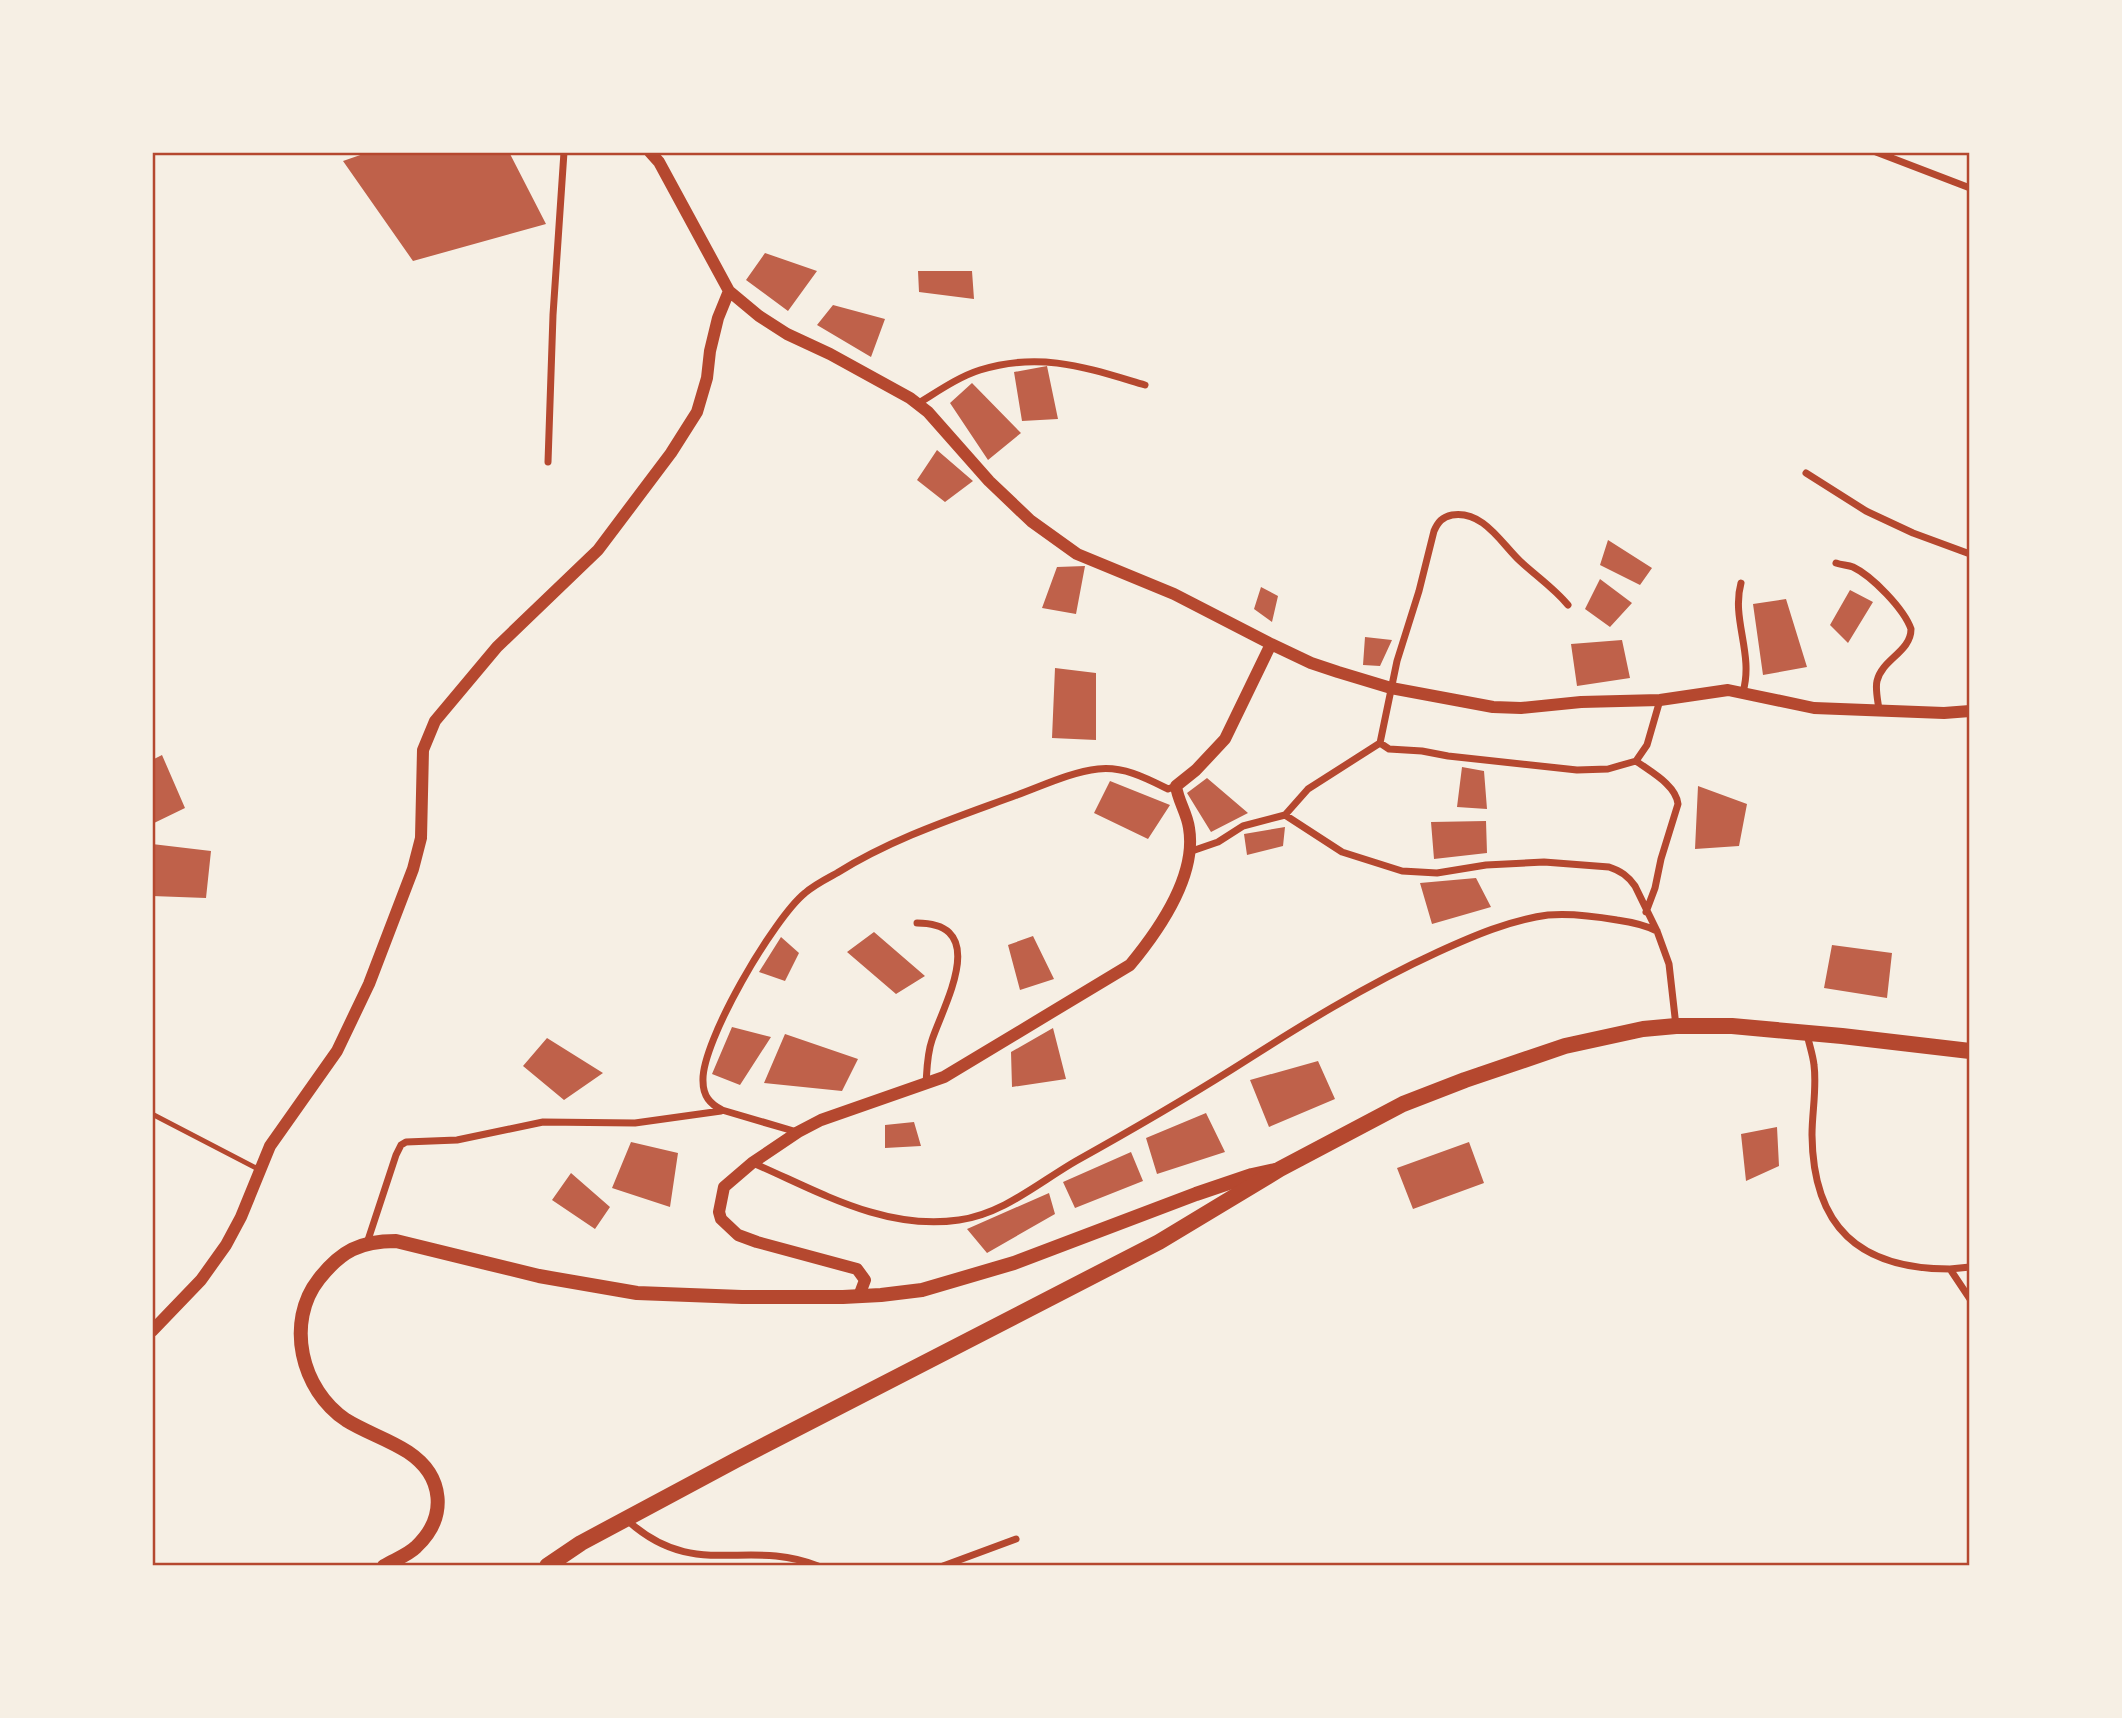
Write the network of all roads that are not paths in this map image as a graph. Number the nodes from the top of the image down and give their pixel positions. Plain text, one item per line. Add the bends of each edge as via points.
1 (564, 152) edge
2 (650, 152) edge
3 (1876, 152) edge
4 (1970, 188) edge
5 (729, 291) junction
6 (1145, 385) dead end
7 (918, 404) junction
8 (548, 462) dead end
9 (1806, 473) dead end
10 (1970, 554) edge
11 (1836, 563) dead end
12 (1741, 583) dead end
13 (1568, 605) dead end
14 (1271, 644) junction
15 (1391, 688) junction
16 (1743, 692) junction
17 (1660, 700) junction
18 (1879, 709) junction
19 (1970, 711) edge
20 (1380, 743) junction
21 (1636, 761) junction
22 (1176, 786) junction
23 (1285, 815) junction
24 (1189, 852) junction
25 (1646, 912) junction
26 (917, 923) dead end
27 (1657, 931) junction
28 (1676, 1027) junction
29 (1807, 1033) junction
30 (1970, 1051) edge
31 (926, 1085) junction
32 (722, 1111) junction
33 (152, 1114) edge
34 (798, 1132) junction
35 (752, 1163) junction
36 (260, 1169) junction
37 (1280, 1169) junction
38 (367, 1243) junction
39 (1970, 1267) edge
40 (1950, 1269) junction
41 (859, 1296) junction
42 (1970, 1299) edge
43 (152, 1331) edge
44 (625, 1519) junction
45 (1016, 1539) dead end
46 (384, 1566) edge
47 (547, 1566) edge
48 (818, 1566) edge
49 (943, 1566) edge

1 - 8 street
2 - 5 street
3 - 4 street
5 - 7 street via 787,334
5 - 36 street via 718,318 696,412 671,453 598,550 497,647 435,721 423,750 421,838 384,948 337,1051 270,1146
6 - 7 street via 1044,360 978,371
7 - 14 street via 989,481 1077,554 1174,594
9 - 10 street via 1866,510
11 - 18 street via 1868,576 1912,629 1910,640 1881,671
12 - 16 street via 1738,605 1748,674
13 - 15 street via 1484,523 1466,514 1444,517 1434,531
14 - 15 street via 1311,663
14 - 22 street via 1226,739
15 - 17 street via 1493,707
15 - 20 street
16 - 17 street via 1708,691
16 - 18 street via 1814,708
17 - 21 street via 1647,745
18 - 19 street
20 - 21 street via 1390,749 1577,770 1608,769
20 - 23 street via 1308,789
21 - 25 street via 1670,788 1678,804
22 - 24 street via 1189,827
22 - 32 street via 1168,789 1120,770 1096,769 900,839 806,892 765,943 725,1011 707,1057 704,1089 712,1105
23 - 24 street via 1243,825 1218,842
23 - 25 street via 1342,852 1402,871 1437,873 1544,862 1609,867 1629,877
24 - 31 street via 1177,893 1130,965
25 - 27 street
26 - 31 street via 950,935 959,959 931,1044
27 - 28 street via 1669,964
27 - 35 street via 1620,920 1566,914 1487,930 1392,973 1115,1141 981,1216 939,1222 898,1220
28 - 29 main road
28 - 37 main road via 1643,1029 1565,1046 1465,1080 1403,1104
29 - 30 main road
29 - 40 street via 1814,1065 1813,1156 1826,1210 1844,1234 1877,1256 1915,1268
31 - 34 street via 853,1108
32 - 34 street
32 - 38 street via 635,1123 543,1122 457,1140 406,1142 396,1155
33 - 36 lane
34 - 35 street
35 - 41 street via 724,1187 721,1219 738,1235 757,1242 857,1269 865,1280
36 - 43 street via 226,1245 201,1280
37 - 41 main road via 1196,1194 1014,1263 922,1290
37 - 44 main road via 1159,1242
38 - 41 main road via 396,1241 531,1274 637,1293
38 - 46 main road via 337,1256 305,1298 300,1340 318,1395 345,1419 408,1452 432,1479 438,1510 429,1533 415,1548
39 - 40 street
40 - 42 street
44 - 47 main road
44 - 48 street via 652,1541 676,1551 783,1556
45 - 49 street

